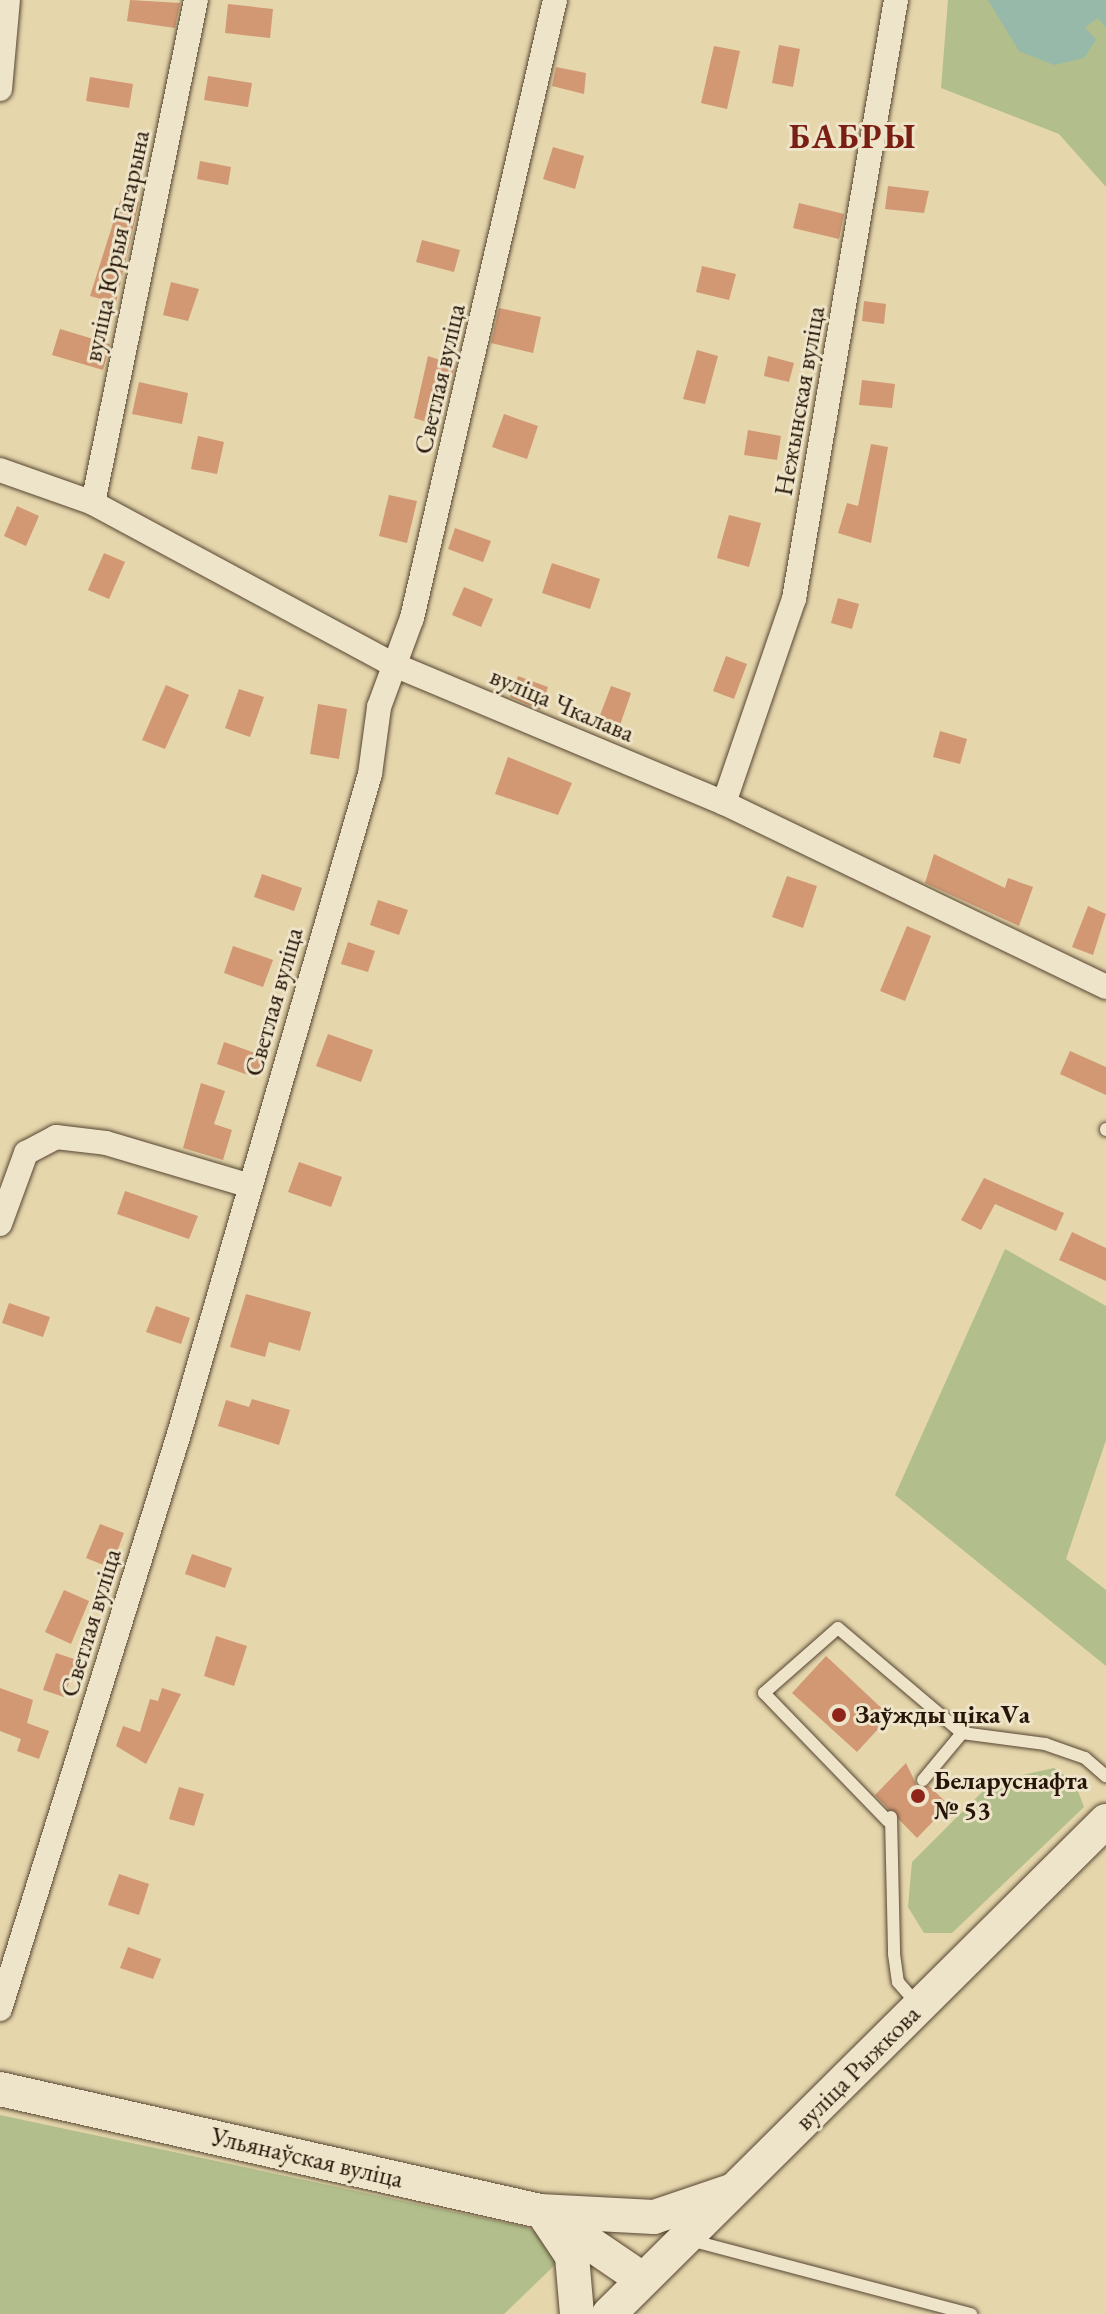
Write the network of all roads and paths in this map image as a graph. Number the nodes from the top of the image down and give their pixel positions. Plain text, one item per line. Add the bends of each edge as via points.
1 (8, 0) edge
2 (196, 0) edge
3 (555, 0) edge
4 (896, 0) edge
5 (0, 89) edge
6 (0, 470) edge
7 (93, 503) junction
8 (392, 664) junction
9 (724, 803) junction
10 (1106, 987) edge
11 (250, 1186) junction
12 (0, 1224) edge
13 (962, 1733) junction
14 (1106, 1776) edge
15 (923, 1780) dead end
16 (1106, 1821) edge
17 (919, 2006) junction
18 (0, 2009) edge
19 (0, 2089) edge
20 (731, 2191) junction
21 (540, 2211) junction
22 (615, 2214) junction
23 (683, 2238) junction
24 (642, 2279) junction
25 (577, 2314) edge
26 (609, 2314) edge
27 (971, 2314) edge

1 - 5 street
2 - 7 street, вуліца Юрыя Гагарына
3 - 8 street, Светлая вуліца via 412,618
4 - 9 street, Нежынская вуліца via 794,599
6 - 7 street, вуліца Чкалава
7 - 8 street, вуліца Чкалава
8 - 9 street, вуліца Чкалава
8 - 11 street, Светлая вуліца via 370,774
9 - 10 street, вуліца Чкалава
11 - 12 street via 106,1143 56,1137 26,1153
11 - 18 street, Светлая вуліца
13 - 14 lane via 1045,1744 1085,1758
13 - 15 lane
13 - 17 lane via 838,1628 764,1693 891,1818 898,1982
16 - 17 main road, вуліца Рыжкова
17 - 20 main road, вуліца Рыжкова
19 - 21 main road, Ульянаўская вуліца
20 - 22 main road, Ульянаўская вуліца via 676,2214
20 - 23 main road, вуліца Рыжкова
21 - 22 main road, Ульянаўская вуліца
21 - 24 main road via 590,2238
21 - 25 main road via 572,2256
22 - 24 main road via 646,2256
23 - 24 main road, вуліца Рыжкова
23 - 27 lane
24 - 26 main road, вуліца Рыжкова

